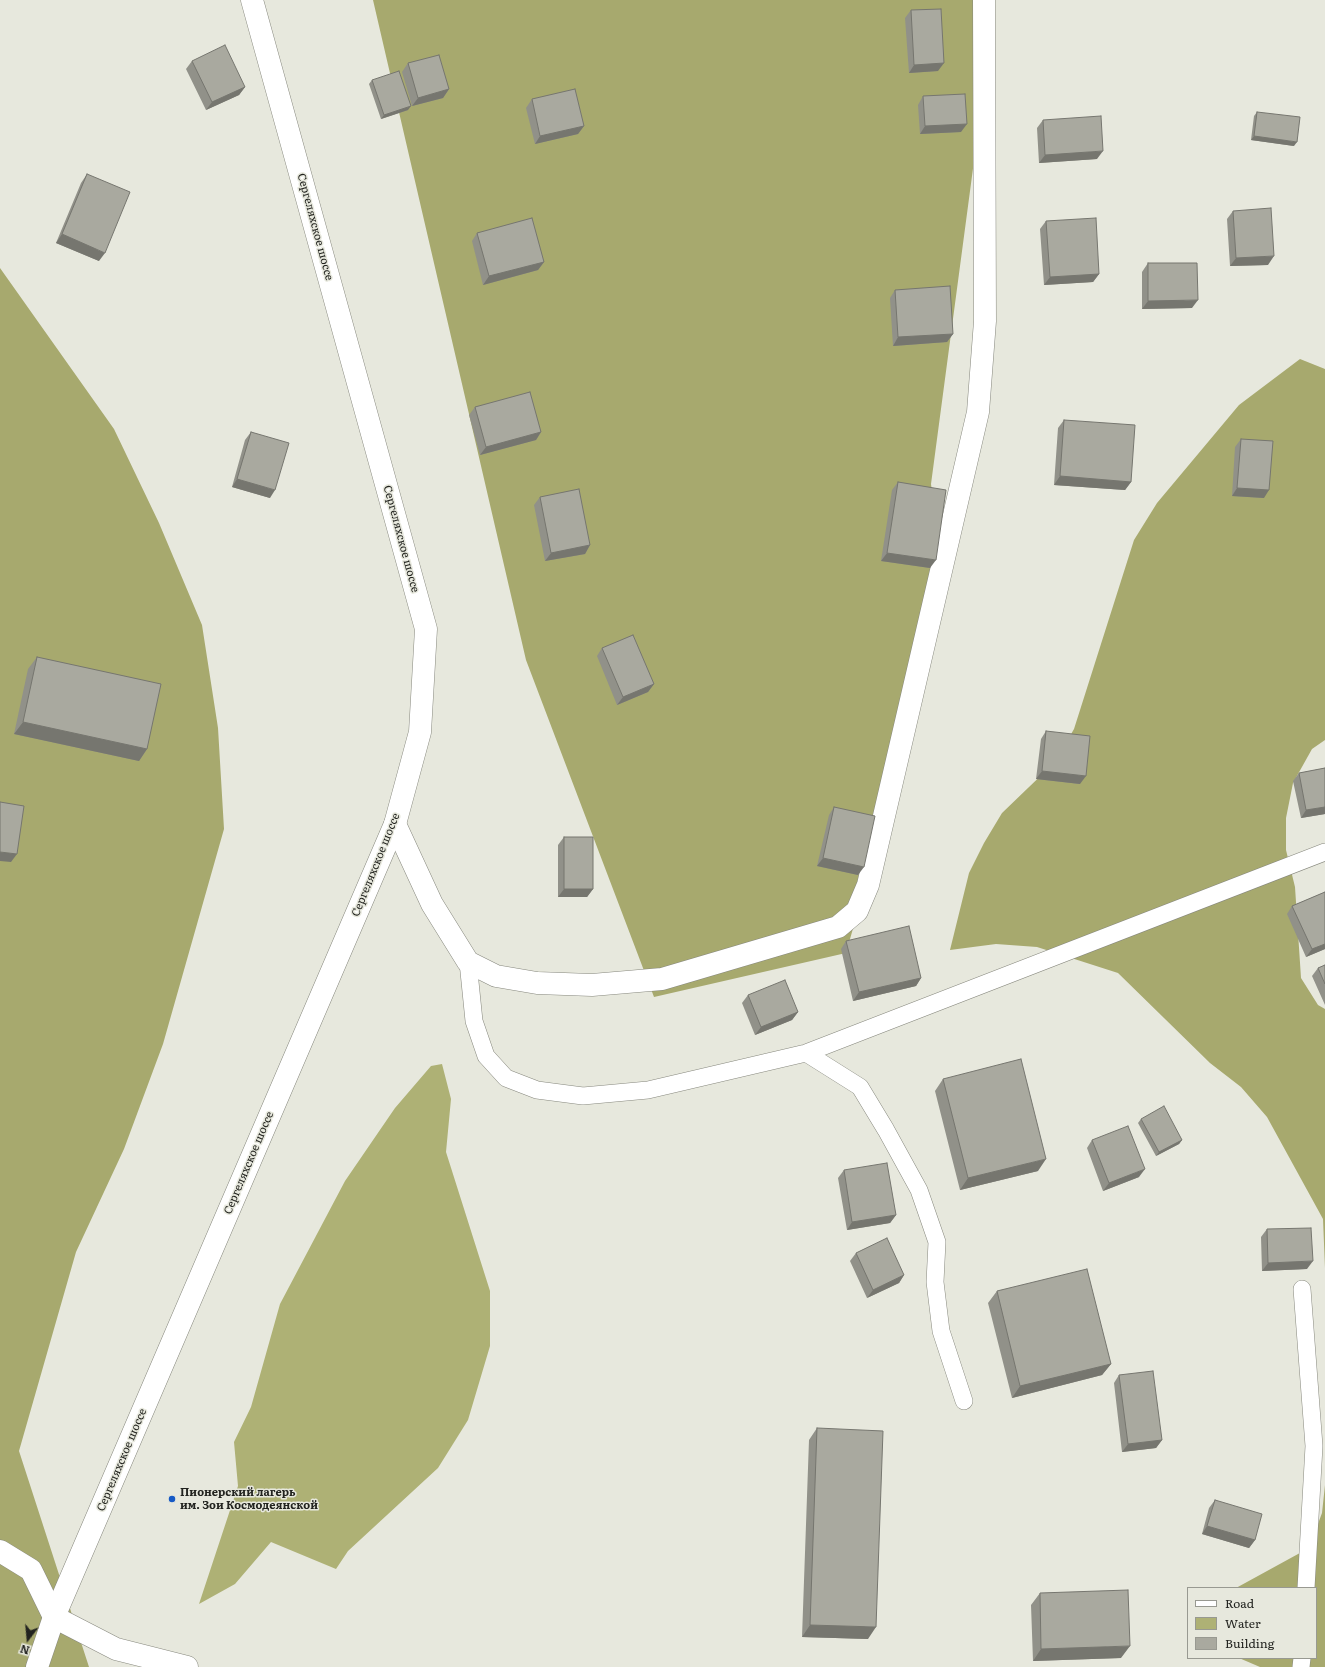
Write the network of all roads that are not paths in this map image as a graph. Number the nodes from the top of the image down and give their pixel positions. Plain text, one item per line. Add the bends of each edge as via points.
1 (252, 0) edge
2 (984, 0) edge
3 (395, 824) junction
4 (1325, 852) edge
5 (468, 962) junction
6 (806, 1053) junction
7 (1302, 1289) dead end
8 (964, 1401) dead end
9 (0, 1551) edge
10 (1306, 1587) edge
11 (54, 1617) junction
12 (37, 1667) edge
13 (187, 1667) edge

1 - 3 main road, Сергеляхское шоссе via 426,629 420,732
2 - 5 main road via 985,321 978,412 868,885 857,911 838,927 662,979 592,985 537,983 496,976
3 - 5 main road via 432,904
3 - 11 main road, Сергеляхское шоссе
4 - 6 lane
5 - 6 lane via 474,1021 486,1056 506,1078 537,1090 583,1096 648,1090
6 - 8 lane via 860,1087 918,1190 937,1242 935,1282 941,1331
7 - 10 lane via 1314,1446
9 - 11 main road via 31,1570
11 - 12 main road, Сергеляхское шоссе
11 - 13 main road via 116,1649

